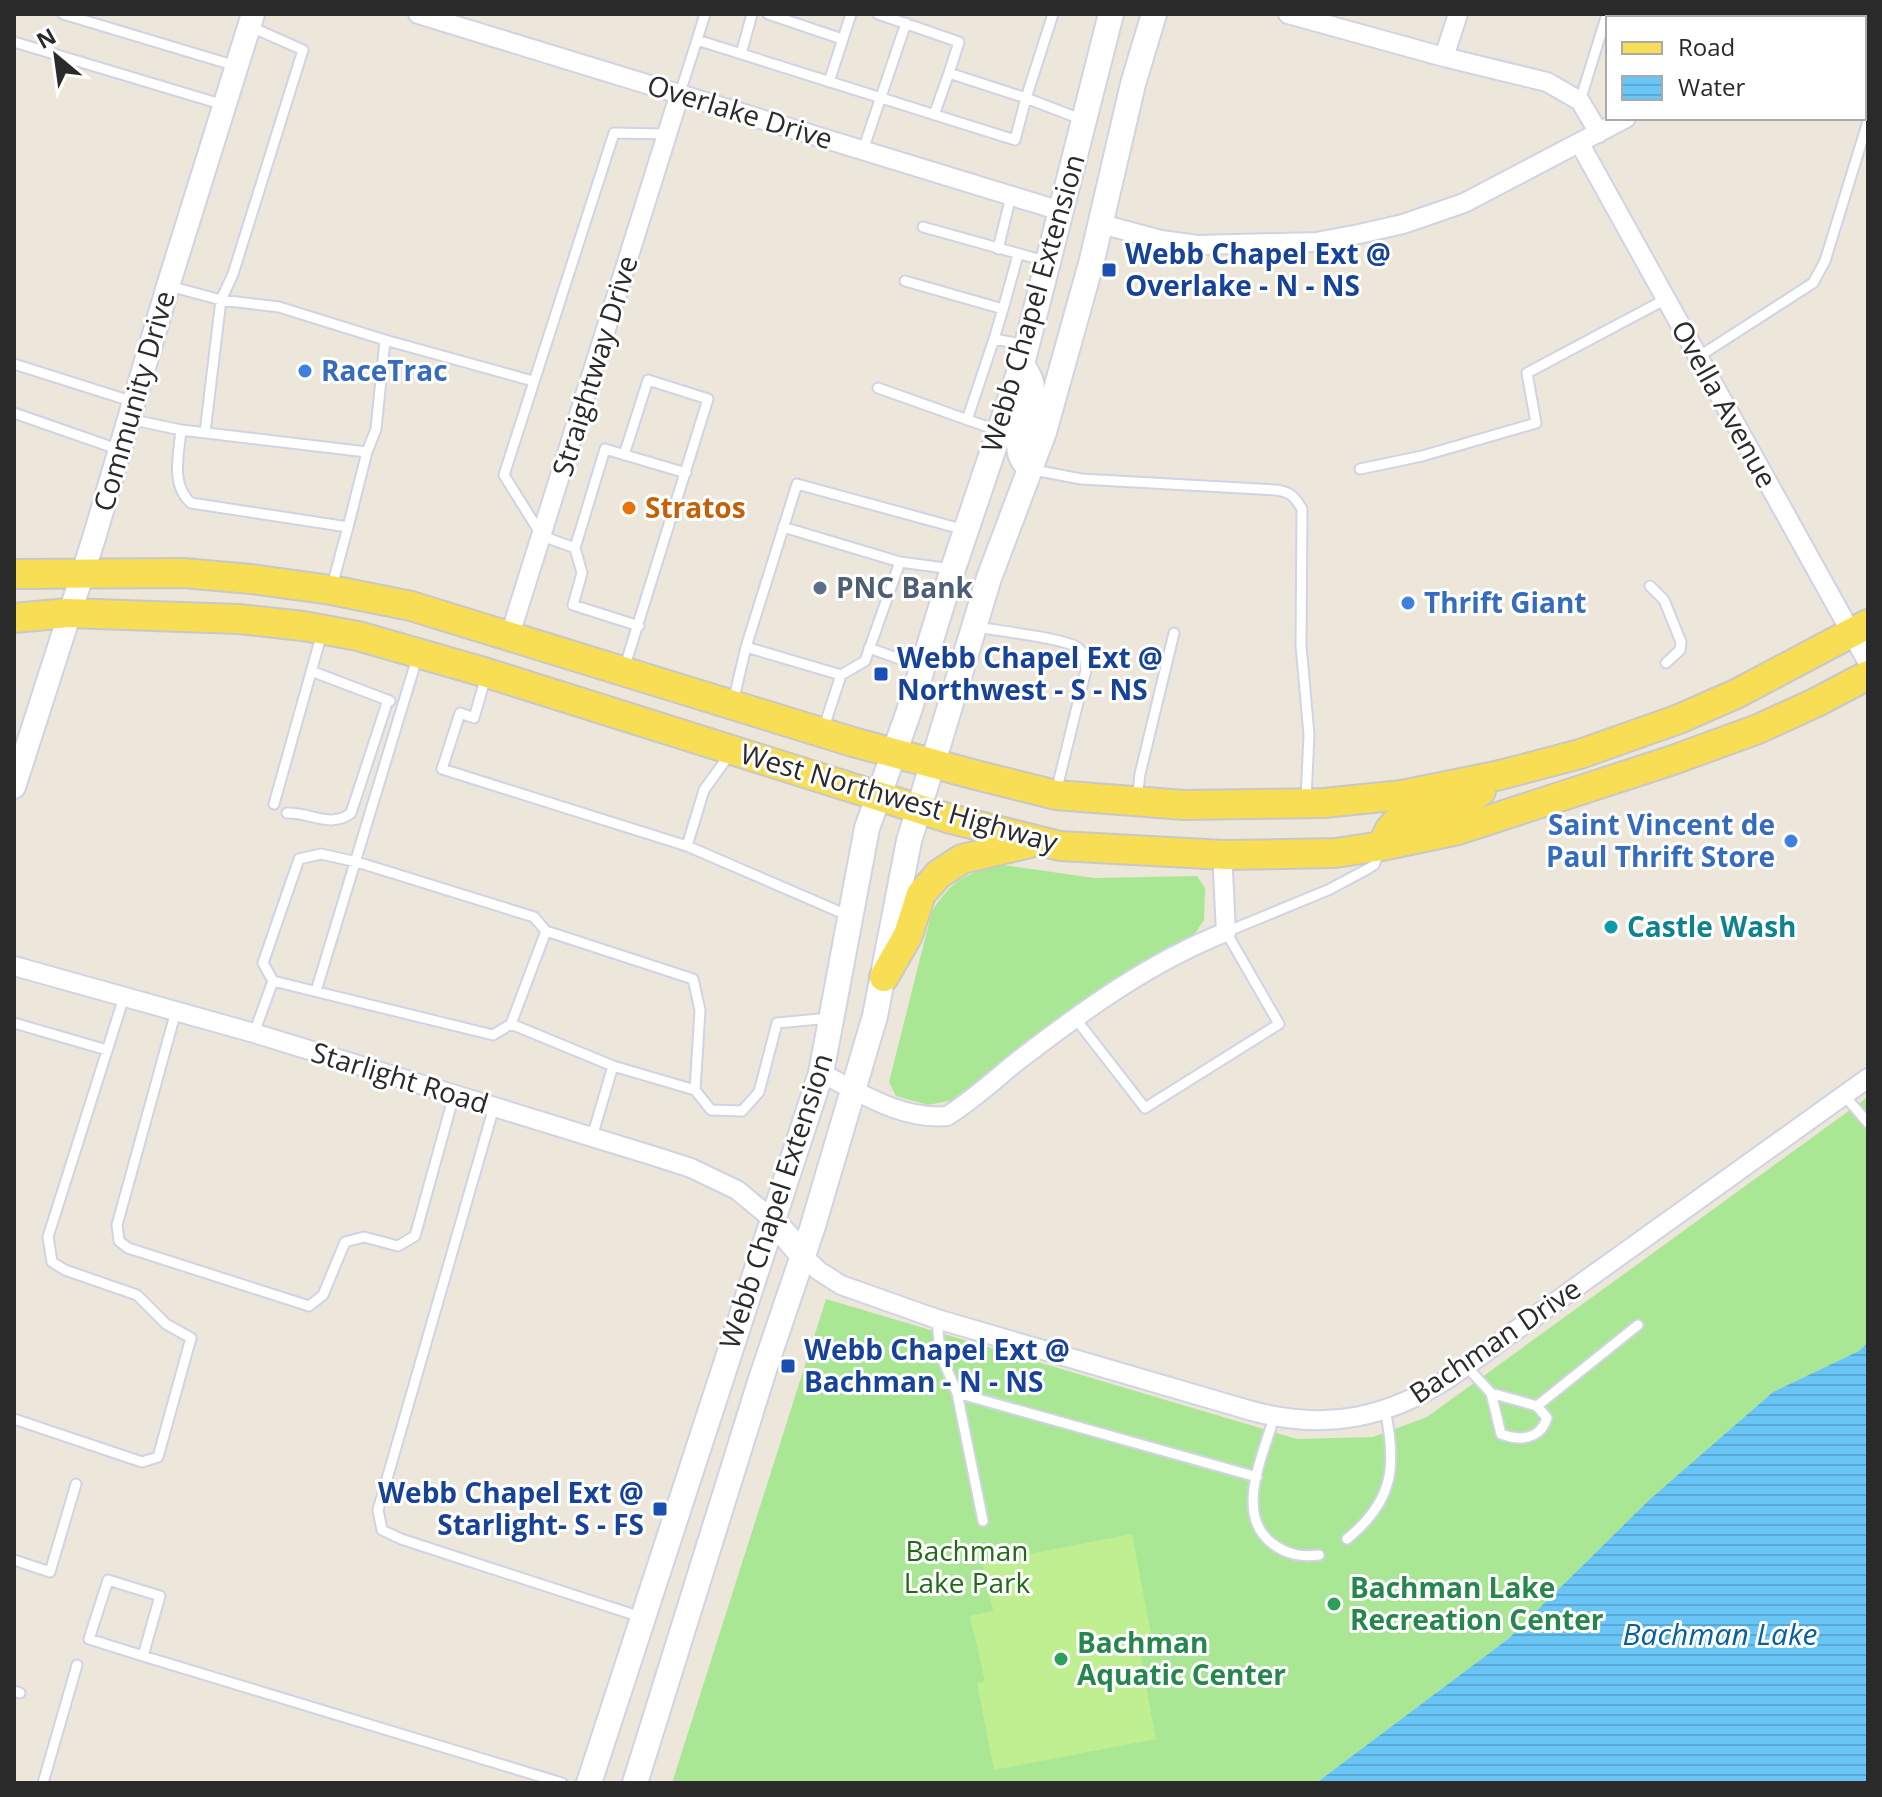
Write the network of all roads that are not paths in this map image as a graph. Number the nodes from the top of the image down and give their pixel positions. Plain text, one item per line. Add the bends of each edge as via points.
1 (63, 14) edge
2 (418, 14) edge
3 (705, 14) edge
4 (752, 14) edge
5 (768, 14) edge
6 (851, 14) edge
7 (878, 14) edge
8 (1053, 14) edge
9 (1111, 14) edge
10 (1154, 14) edge
11 (1288, 14) edge
12 (1458, 14) edge
13 (1308, 17) edge
14 (1606, 17) edge
15 (251, 20) edge
16 (906, 23) junction
17 (842, 39) junction
18 (697, 40) junction
19 (14, 42) edge
20 (741, 54) junction
21 (1444, 57) junction
22 (236, 66) junction
23 (949, 73) junction
24 (829, 82) junction
25 (680, 93) junction
26 (878, 98) junction
27 (1026, 98) junction
28 (1580, 101) junction
29 (224, 105) junction
30 (934, 115) junction
31 (1083, 120) junction
32 (1622, 120) edge
33 (1868, 121) edge
34 (1599, 133) junction
35 (667, 134) junction
36 (1580, 144) junction
37 (863, 150) junction
38 (1011, 196) junction
39 (1061, 211) junction
40 (1101, 224) junction
41 (923, 227) dead end
42 (998, 249) junction
43 (1018, 255) junction
44 (1049, 262) junction
45 (905, 281) dead end
46 (168, 286) junction
47 (1666, 299) junction
48 (221, 300) junction
49 (1003, 309) junction
50 (994, 339) junction
51 (385, 340) junction
52 (1024, 354) junction
53 (1698, 357) junction
54 (14, 364) edge
55 (533, 381) junction
56 (878, 388) dead end
57 (131, 411) junction
58 (14, 413) edge
59 (967, 420) junction
60 (181, 430) junction
61 (999, 431) junction
62 (205, 432) junction
63 (120, 450) junction
64 (367, 452) junction
65 (624, 455) junction
66 (1031, 469) junction
67 (1360, 469) dead end
68 (686, 473) junction
69 (348, 527) junction
70 (783, 527) junction
71 (966, 530) junction
72 (542, 536) junction
73 (575, 548) junction
74 (900, 562) junction
75 (953, 569) junction
76 (14, 574) edge
77 (82, 574) junction
78 (1650, 586) dead end
79 (331, 590) junction
80 (68, 613) junction
81 (14, 618) edge
82 (639, 626) junction
83 (974, 627) junction
84 (323, 629) junction
85 (1860, 629) edge
86 (1174, 633) dead end
87 (509, 638) junction
88 (746, 647) junction
89 (869, 648) junction
90 (419, 652) junction
91 (1666, 663) dead end
92 (1868, 663) edge
93 (923, 668) junction
94 (311, 671) junction
95 (623, 672) junction
96 (487, 673) junction
97 (841, 675) junction
98 (1868, 675) edge
99 (388, 700) junction
100 (732, 705) junction
101 (402, 706) junction
102 (822, 733) junction
103 (732, 751) junction
104 (895, 753) junction
105 (933, 763) junction
106 (1500, 775) junction
107 (14, 787) edge
108 (1056, 795) junction
109 (878, 797) junction
110 (1137, 803) junction
111 (274, 804) dead end
112 (1306, 804) junction
113 (918, 809) junction
114 (287, 813) dead end
115 (1039, 841) junction
116 (687, 846) junction
117 (1382, 846) junction
118 (1225, 855) junction
119 (357, 862) junction
120 (850, 916) junction
121 (546, 931) junction
122 (1226, 932) junction
123 (14, 966) edge
124 (884, 977) junction
125 (273, 981) junction
126 (316, 991) junction
127 (124, 997) junction
128 (176, 1011) junction
129 (1075, 1017) junction
130 (831, 1018) junction
131 (14, 1023) edge
132 (511, 1024) junction
133 (254, 1033) junction
134 (107, 1050) junction
135 (613, 1066) junction
136 (821, 1073) junction
137 (1868, 1078) edge
138 (853, 1089) junction
139 (695, 1090) junction
140 (454, 1094) junction
141 (1844, 1095) junction
142 (494, 1107) junction
143 (1868, 1123) edge
144 (592, 1137) junction
145 (772, 1219) junction
146 (803, 1256) junction
147 (937, 1319) junction
148 (1638, 1325) dead end
149 (1466, 1366) junction
150 (957, 1393) junction
151 (1491, 1393) junction
152 (1537, 1406) junction
153 (1385, 1410) junction
154 (1274, 1417) junction
155 (14, 1419) edge
156 (1257, 1477) junction
157 (76, 1484) dead end
158 (983, 1521) dead end
159 (1347, 1539) dead end
160 (1319, 1555) dead end
161 (14, 1560) edge
162 (643, 1618) junction
163 (681, 1632) junction
164 (143, 1656) junction
165 (77, 1665) dead end
166 (43, 1783) edge
167 (562, 1783) edge
168 (589, 1783) edge
169 (635, 1783) edge

1 - 22 lane
2 - 25 street, Overlake Drive
3 - 18 lane
4 - 20 lane
5 - 17 lane
6 - 17 lane
7 - 16 lane
8 - 27 lane
9 - 31 main road, Webb Chapel Extension
10 - 40 main road, Webb Chapel Extension
11 - 13 street
12 - 21 street
13 - 21 street
14 - 28 lane
15 - 22 street, Community Drive
15 - 48 lane via 303,50
16 - 23 lane via 959,42
16 - 26 lane
17 - 24 lane
18 - 20 lane
18 - 25 lane
19 - 29 lane
20 - 24 lane
21 - 28 street via 1547,82
22 - 29 street, Community Drive
23 - 27 lane
23 - 30 lane
24 - 26 lane
25 - 35 street, Straightway Drive
25 - 37 street, Overlake Drive
26 - 30 lane
26 - 37 lane
27 - 30 lane via 1015,140
27 - 31 lane
28 - 34 street
29 - 46 street, Community Drive
31 - 39 main road, Webb Chapel Extension
32 - 34 street
33 - 53 lane via 1825,261 1813,283
34 - 36 street
35 - 55 lane via 614,133
35 - 72 street, Straightway Drive
36 - 40 street via 1464,203 1403,224 1316,242 1198,245
36 - 47 street, Ovella Avenue
37 - 38 street, Overlake Drive
38 - 39 street, Overlake Drive
38 - 42 lane
39 - 40 main road
39 - 44 main road, Webb Chapel Extension
40 - 66 main road, Webb Chapel Extension
41 - 42 lane
42 - 43 lane
43 - 44 lane
43 - 49 lane
44 - 52 main road, Webb Chapel Extension
45 - 49 lane
46 - 48 lane
46 - 57 street, Community Drive
47 - 53 street, Ovella Avenue
47 - 67 lane via 1527,373 1536,423
48 - 51 lane via 279,307
48 - 62 lane
49 - 50 lane
50 - 52 lane
50 - 59 lane
51 - 55 lane
51 - 64 lane via 376,429
52 - 61 main road, Webb Chapel Extension
52 - 66 main road via 1032,384 1018,447
53 - 85 street, Ovella Avenue
54 - 57 lane
55 - 72 lane via 504,475
56 - 59 lane
57 - 60 lane
57 - 63 street, Community Drive
58 - 63 lane
59 - 61 lane
60 - 62 lane
60 - 69 lane via 177,484 191,503
61 - 71 main road, Webb Chapel Extension
62 - 64 lane
63 - 77 street, Community Drive
64 - 69 lane
65 - 68 lane
65 - 68 lane via 648,380 708,399
65 - 73 lane via 605,449
66 - 83 main road, Webb Chapel Extension
66 - 112 lane via 1081,479 1276,490 1297,499 1302,509 1301,645 1309,735
68 - 82 lane
69 - 79 lane
70 - 71 lane via 797,484
70 - 74 lane
70 - 88 lane
71 - 75 main road, Webb Chapel Extension
72 - 73 lane
72 - 87 street, Straightway Drive
73 - 82 lane via 582,573 573,605
74 - 75 lane
74 - 89 lane
75 - 93 main road, Webb Chapel Extension
76 - 77 main road, West Northwest Highway
77 - 79 main road, West Northwest Highway via 183,573
77 - 80 street, Community Drive
78 - 91 lane via 1664,600 1681,642
79 - 87 main road, West Northwest Highway via 411,606
80 - 81 main road, West Northwest Highway
80 - 84 main road, West Northwest Highway via 239,619
80 - 107 street, Community Drive
82 - 95 lane
83 - 105 main road, Webb Chapel Extension
83 - 108 lane via 1063,643 1084,654 1086,670
84 - 90 main road, West Northwest Highway
84 - 94 lane
85 - 92 street, Ovella Avenue
85 - 106 main road, West Northwest Highway via 1679,719 1600,748
86 - 110 lane
87 - 95 main road, West Northwest Highway
88 - 97 lane
88 - 100 lane
89 - 93 lane
89 - 97 lane via 865,661
90 - 96 main road, West Northwest Highway
90 - 101 lane
93 - 104 main road, Webb Chapel Extension
94 - 99 lane
94 - 111 lane
95 - 96 main road via 593,682 507,660
95 - 100 main road, West Northwest Highway
96 - 103 main road, West Northwest Highway
96 - 116 lane via 474,718 460,713 442,769
97 - 102 lane
98 - 117 main road, West Northwest Highway via 1758,729 1673,760 1458,830
99 - 101 lane
99 - 114 lane via 351,813 329,821
100 - 102 main road, West Northwest Highway
101 - 119 lane
102 - 104 main road, West Northwest Highway
103 - 109 main road, West Northwest Highway
103 - 116 lane via 704,790
104 - 105 main road, West Northwest Highway
104 - 109 main road, Webb Chapel Extension
105 - 108 main road, West Northwest Highway
105 - 113 main road, Webb Chapel Extension
106 - 112 main road, West Northwest Highway via 1402,795
106 - 117 main road via 1472,799 1405,817 1391,826
108 - 110 main road, West Northwest Highway
109 - 113 main road, West Northwest Highway
109 - 120 main road, Webb Chapel Extension
110 - 112 main road, West Northwest Highway
113 - 115 main road, West Northwest Highway
113 - 124 main road, Webb Chapel Extension
115 - 118 main road, West Northwest Highway via 1091,849
115 - 124 main road via 962,859 939,874 921,894 908,935
116 - 120 lane
117 - 118 main road, West Northwest Highway via 1335,853
117 - 122 lane via 1374,865 1364,871
118 - 122 street
119 - 121 lane via 534,917
119 - 125 lane via 321,854 299,859 263,963
119 - 126 lane
120 - 130 main road, Webb Chapel Extension
121 - 132 lane
121 - 139 lane via 693,979 700,1010
122 - 129 street via 1135,978
122 - 129 lane via 1279,1024 1145,1108
123 - 127 street, Starlight Road
124 - 138 main road, Webb Chapel Extension
125 - 126 lane
125 - 133 lane
126 - 132 lane via 493,1035
127 - 128 street, Starlight Road
127 - 134 lane
128 - 133 street, Starlight Road
128 - 140 lane via 117,1225 119,1241 309,1306 323,1295 345,1242 364,1237 398,1246 415,1236
129 - 138 street via 947,1116 925,1118
130 - 136 main road, Webb Chapel Extension
130 - 139 lane via 777,1023 759,1092 742,1111 711,1110
131 - 134 lane
132 - 135 lane
133 - 140 street, Starlight Road
134 - 155 lane via 48,1237 52,1262 137,1295 166,1324 191,1338 158,1457 142,1462
135 - 139 lane
135 - 144 lane
136 - 138 street
136 - 145 main road, Webb Chapel Extension
137 - 141 street, Bachman Drive
138 - 146 main road, Webb Chapel Extension
140 - 142 street, Starlight Road
141 - 143 lane
141 - 149 street, Bachman Drive
142 - 144 street, Starlight Road
142 - 162 lane via 378,1510 382,1530
144 - 145 street, Starlight Road via 691,1168 737,1190
145 - 146 main road
145 - 162 main road, Webb Chapel Extension
146 - 147 street, Bachman Drive via 841,1285
146 - 163 main road, Webb Chapel Extension
147 - 150 lane via 940,1353
147 - 154 street, Bachman Drive
148 - 152 lane
149 - 151 lane
149 - 153 street, Bachman Drive
150 - 156 lane
150 - 158 lane
151 - 152 lane
151 - 152 lane via 1501,1434 1514,1439 1534,1436 1544,1426 1547,1418
153 - 154 street, Bachman Drive via 1334,1421
153 - 159 lane via 1391,1476 1375,1509
154 - 156 lane
156 - 160 lane via 1253,1509 1268,1541 1301,1557
157 - 161 lane via 50,1572
162 - 163 main road
162 - 168 main road, Webb Chapel Extension
163 - 169 main road, Webb Chapel Extension
164 - 164 lane via 89,1639 108,1580 160,1596
164 - 167 lane
165 - 166 lane

